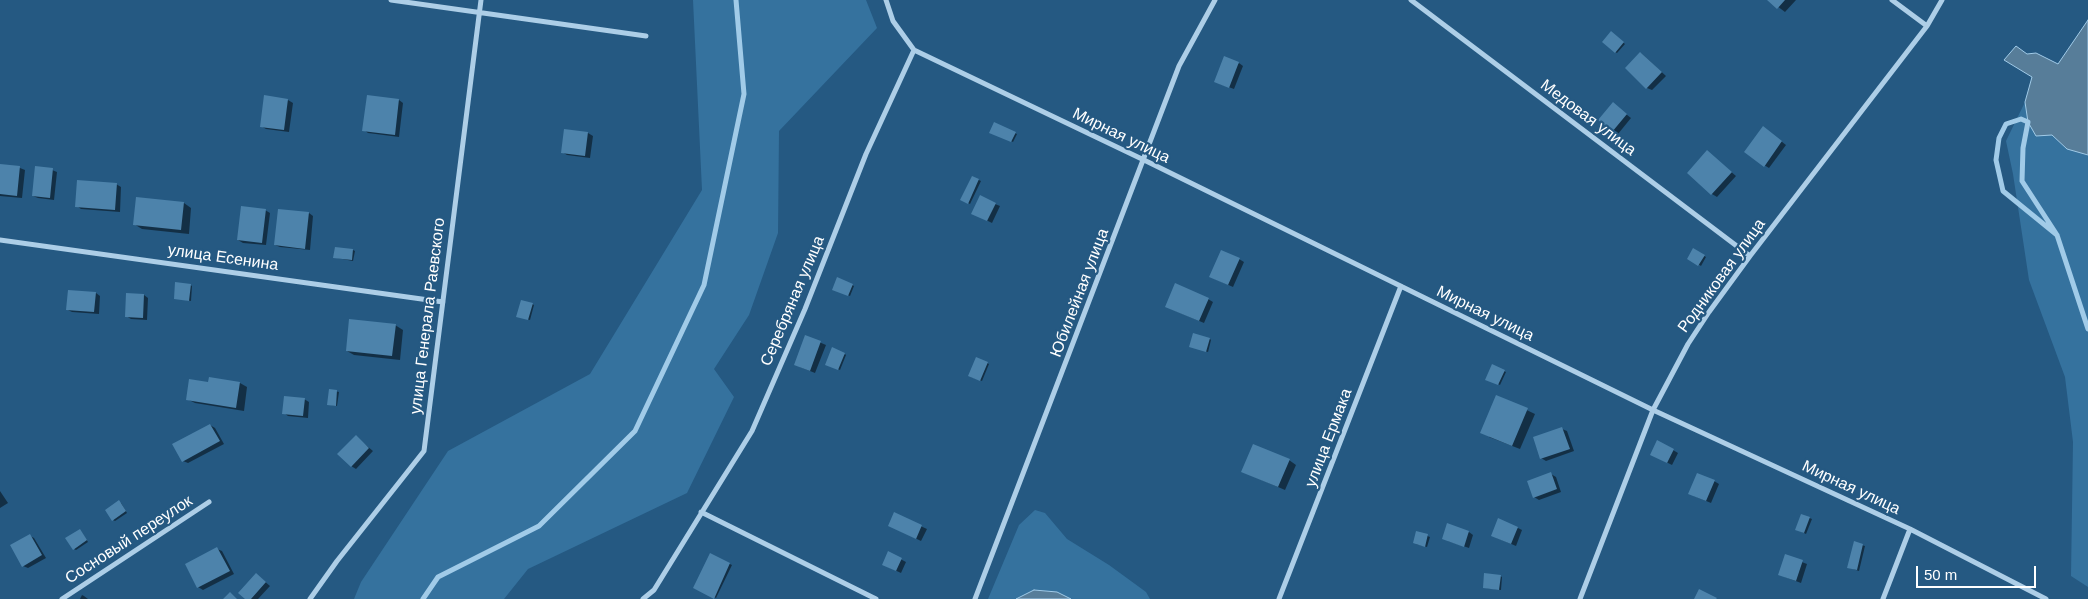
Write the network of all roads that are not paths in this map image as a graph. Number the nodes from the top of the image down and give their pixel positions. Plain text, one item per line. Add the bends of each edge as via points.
1 (391, 0) edge
2 (480, 0) edge
3 (886, 0) edge
4 (1215, 0) edge
5 (1411, 0) edge
6 (1892, 0) edge
7 (1942, 0) edge
8 (479, 12) junction
9 (1927, 26) junction
10 (646, 36) dead end
11 (914, 50) junction
12 (1144, 160) junction
13 (0, 240) edge
14 (1750, 256) junction
15 (1401, 286) junction
16 (443, 302) junction
17 (1653, 410) junction
18 (209, 502) dead end
19 (701, 512) junction
20 (1910, 529) junction
21 (62, 599) edge
22 (310, 599) edge
23 (643, 599) edge
24 (876, 599) edge
25 (975, 599) edge
26 (1280, 599) edge
27 (1580, 599) edge
28 (1883, 599) edge
29 (2046, 599) edge

1 - 8 street
2 - 8 street, улица Генерала Раевского
3 - 11 street via 893,21
4 - 12 street, Юбилейная улица via 1179,66
5 - 14 street, Медовая улица
6 - 9 street
7 - 9 street, Родниковая улица
8 - 10 street
8 - 16 street, улица Генерала Раевского
9 - 14 street, Родниковая улица
11 - 12 street, Мирная улица
11 - 19 street, Серебряная улица via 866,154 805,309 752,431
12 - 15 street, Мирная улица
12 - 25 street, Юбилейная улица
13 - 16 street, улица Есенина
14 - 17 street, Родниковая улица via 1688,344
15 - 17 street, Мирная улица
15 - 26 street, улица Ермака
16 - 22 street, улица Генерала Раевского via 424,451
17 - 20 street, Мирная улица
17 - 27 street, Родниковая улица
18 - 21 street, Сосновый переулок
19 - 23 street, Серебряная улица via 654,590
19 - 24 street
20 - 28 street
20 - 29 street, Мирная улица

